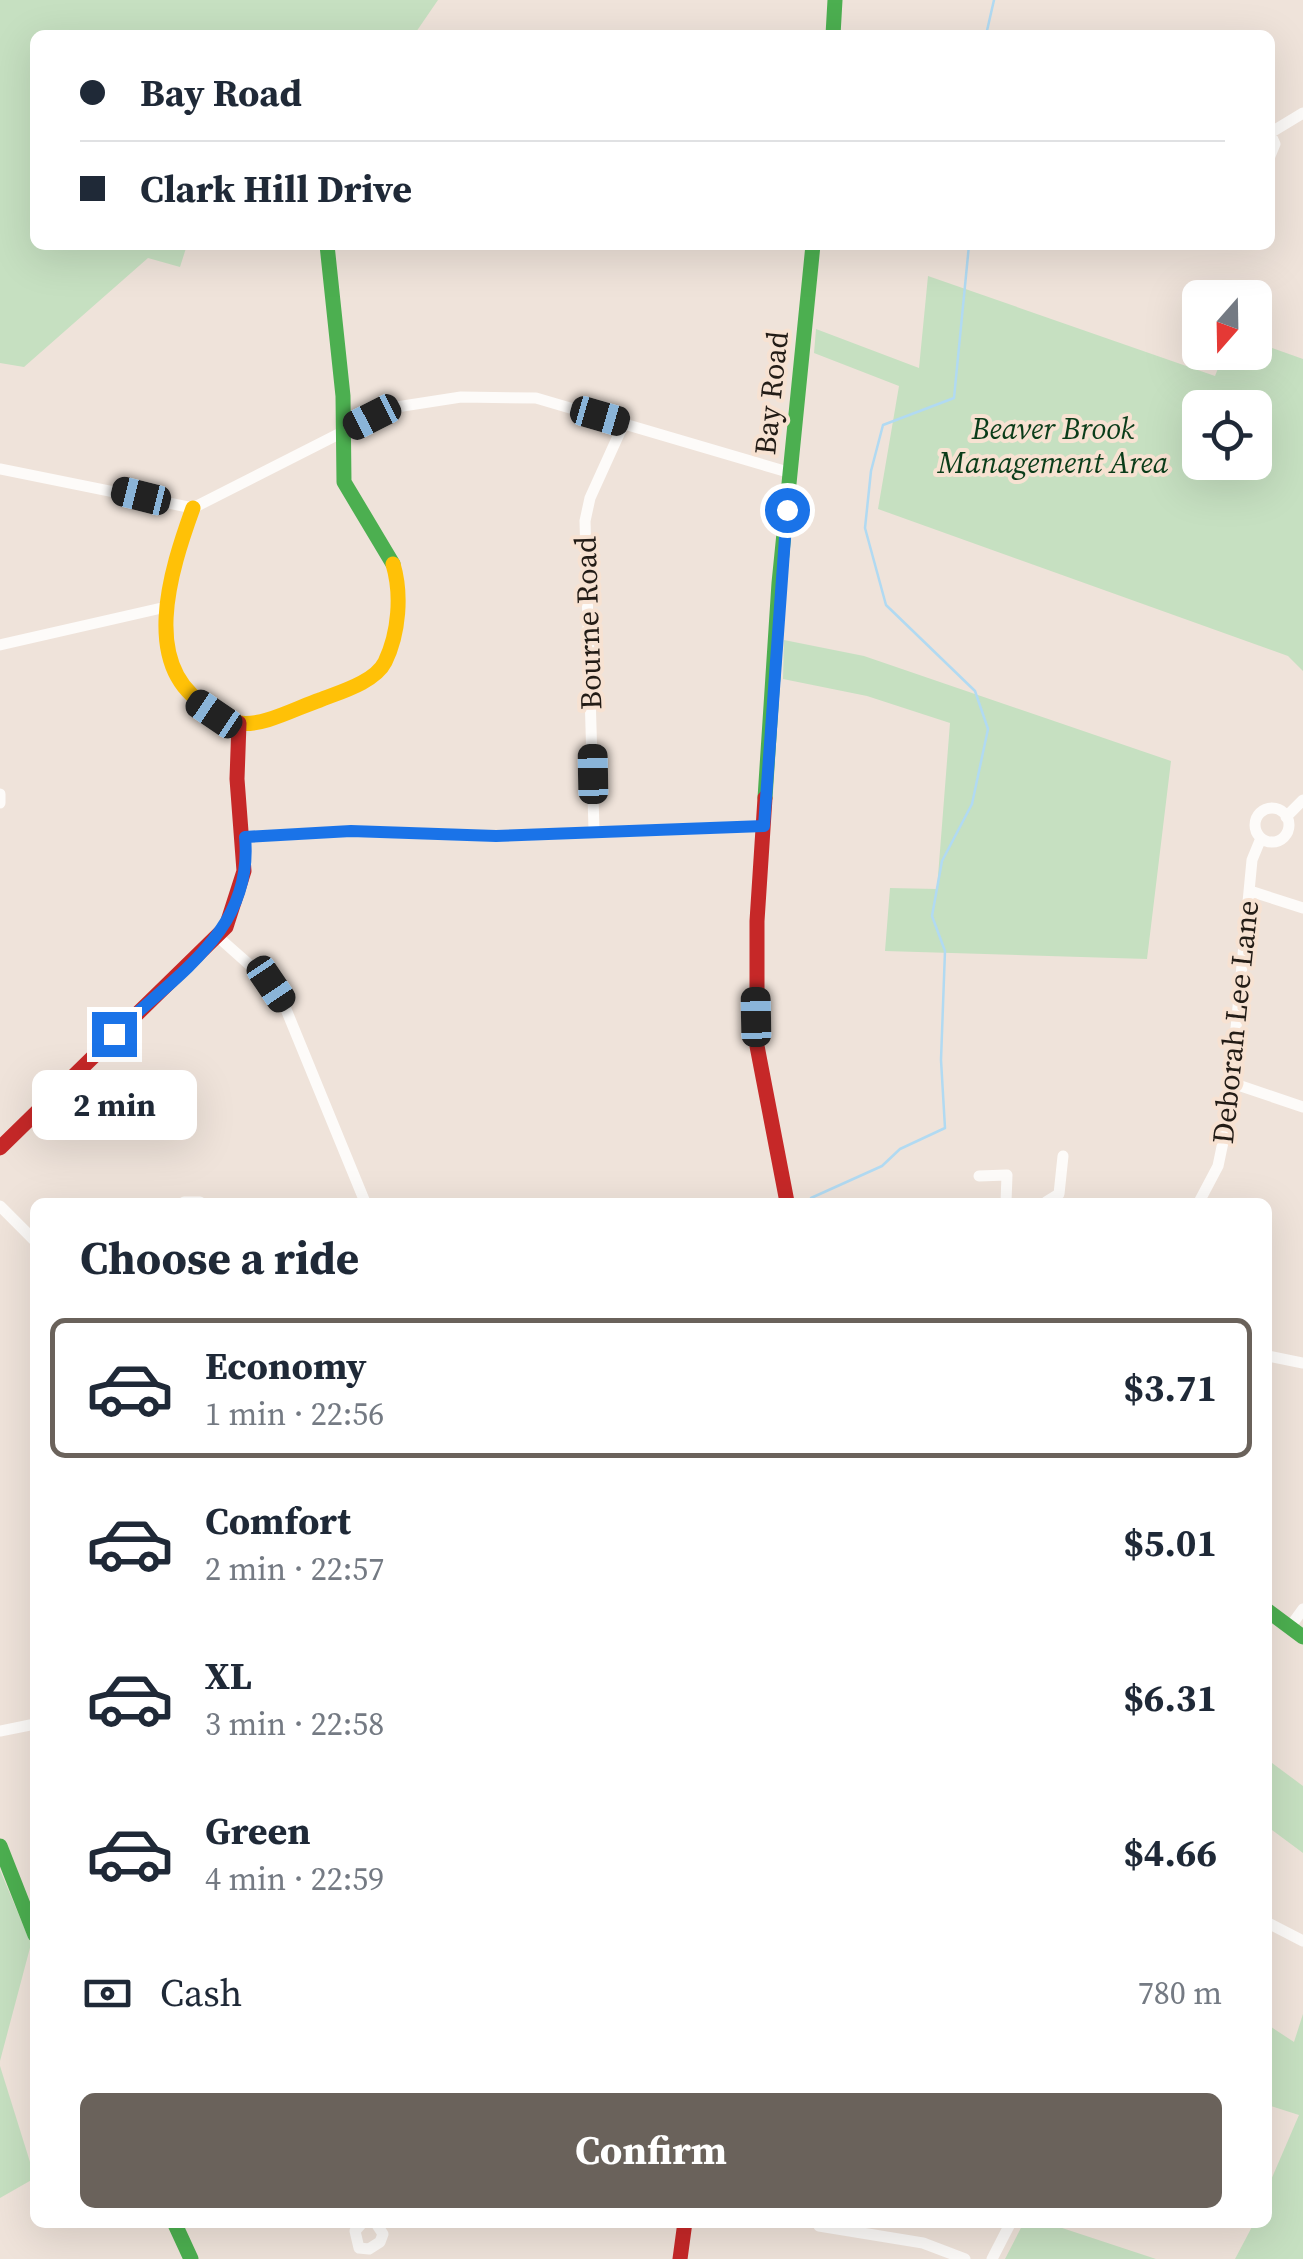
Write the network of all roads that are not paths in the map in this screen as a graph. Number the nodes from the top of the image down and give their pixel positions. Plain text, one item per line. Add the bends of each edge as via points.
1 (835, 0) edge
2 (833, 30) edge
3 (1303, 112) edge
4 (1275, 130) edge
5 (327, 250) edge
6 (812, 250) edge
7 (624, 423) junction
8 (345, 431) junction
9 (0, 469) edge
10 (790, 473) junction
11 (193, 508) junction
12 (166, 608) junction
13 (0, 646) edge
14 (239, 723) junction
15 (0, 794) edge
16 (1303, 800) edge
17 (0, 803) edge
18 (1286, 817) junction
19 (764, 826) junction
20 (594, 830) junction
21 (245, 837) junction
22 (1262, 838) junction
23 (1250, 891) junction
24 (1303, 908) edge
25 (217, 936) junction
26 (1232, 1083) junction
27 (1303, 1107) edge
28 (0, 1148) edge
29 (1063, 1156) dead end
30 (978, 1176) dead end
31 (363, 1198) edge
32 (786, 1198) edge
33 (1006, 1198) edge
34 (1053, 1198) edge
35 (1201, 1198) edge
36 (0, 1206) edge
37 (30, 1236) edge
38 (1272, 1357) edge
39 (1303, 1364) edge
40 (1303, 1608) edge
41 (1272, 1614) edge
42 (1296, 1632) edge
43 (30, 1725) edge
44 (0, 1731) edge
45 (0, 1846) edge
46 (30, 1922) edge
47 (1272, 1925) edge
48 (1303, 1941) edge
49 (177, 2228) edge
50 (358, 2228) edge
51 (378, 2228) edge
52 (684, 2228) edge
53 (831, 2228) edge
54 (1008, 2228) edge
55 (359, 2248) junction
56 (191, 2259) edge
57 (351, 2259) edge
58 (680, 2259) edge
59 (965, 2259) edge
60 (992, 2259) edge

1 - 2 street
3 - 4 street
5 - 8 street
6 - 10 street, Bay Road
7 - 8 street via 536,398 462,397 390,408
7 - 10 street
7 - 20 street, Bourne Road via 585,521
8 - 11 street
8 - 14 street via 347,492 398,575 400,604 388,656 350,689
9 - 11 street
10 - 19 street, Bay Road
11 - 12 street
12 - 13 street
12 - 14 street via 170,666 181,685 214,714
14 - 21 street via 236,776
15 - 17 street
16 - 18 street, Deborah Lee Lane
18 - 22 street, Deborah Lee Lane via 1281,838
18 - 22 street, Deborah Lee Lane via 1276,809 1260,813 1255,824
19 - 20 street
19 - 32 street, Bay Road via 757,1046
20 - 21 street
21 - 25 street via 245,886
22 - 23 street, Deborah Lee Lane
23 - 24 street
23 - 26 street, Deborah Lee Lane
25 - 28 street
25 - 31 street via 283,1002
26 - 27 street
26 - 35 street, Deborah Lee Lane via 1222,1151
29 - 34 street via 1060,1194
30 - 33 street via 1007,1175
36 - 37 street
38 - 39 street
40 - 42 street
41 - 42 street
43 - 44 street
45 - 46 street
47 - 48 street
49 - 56 street
50 - 55 street
51 - 55 street via 380,2242
52 - 58 street
53 - 59 street via 923,2243
54 - 60 street
55 - 57 street

